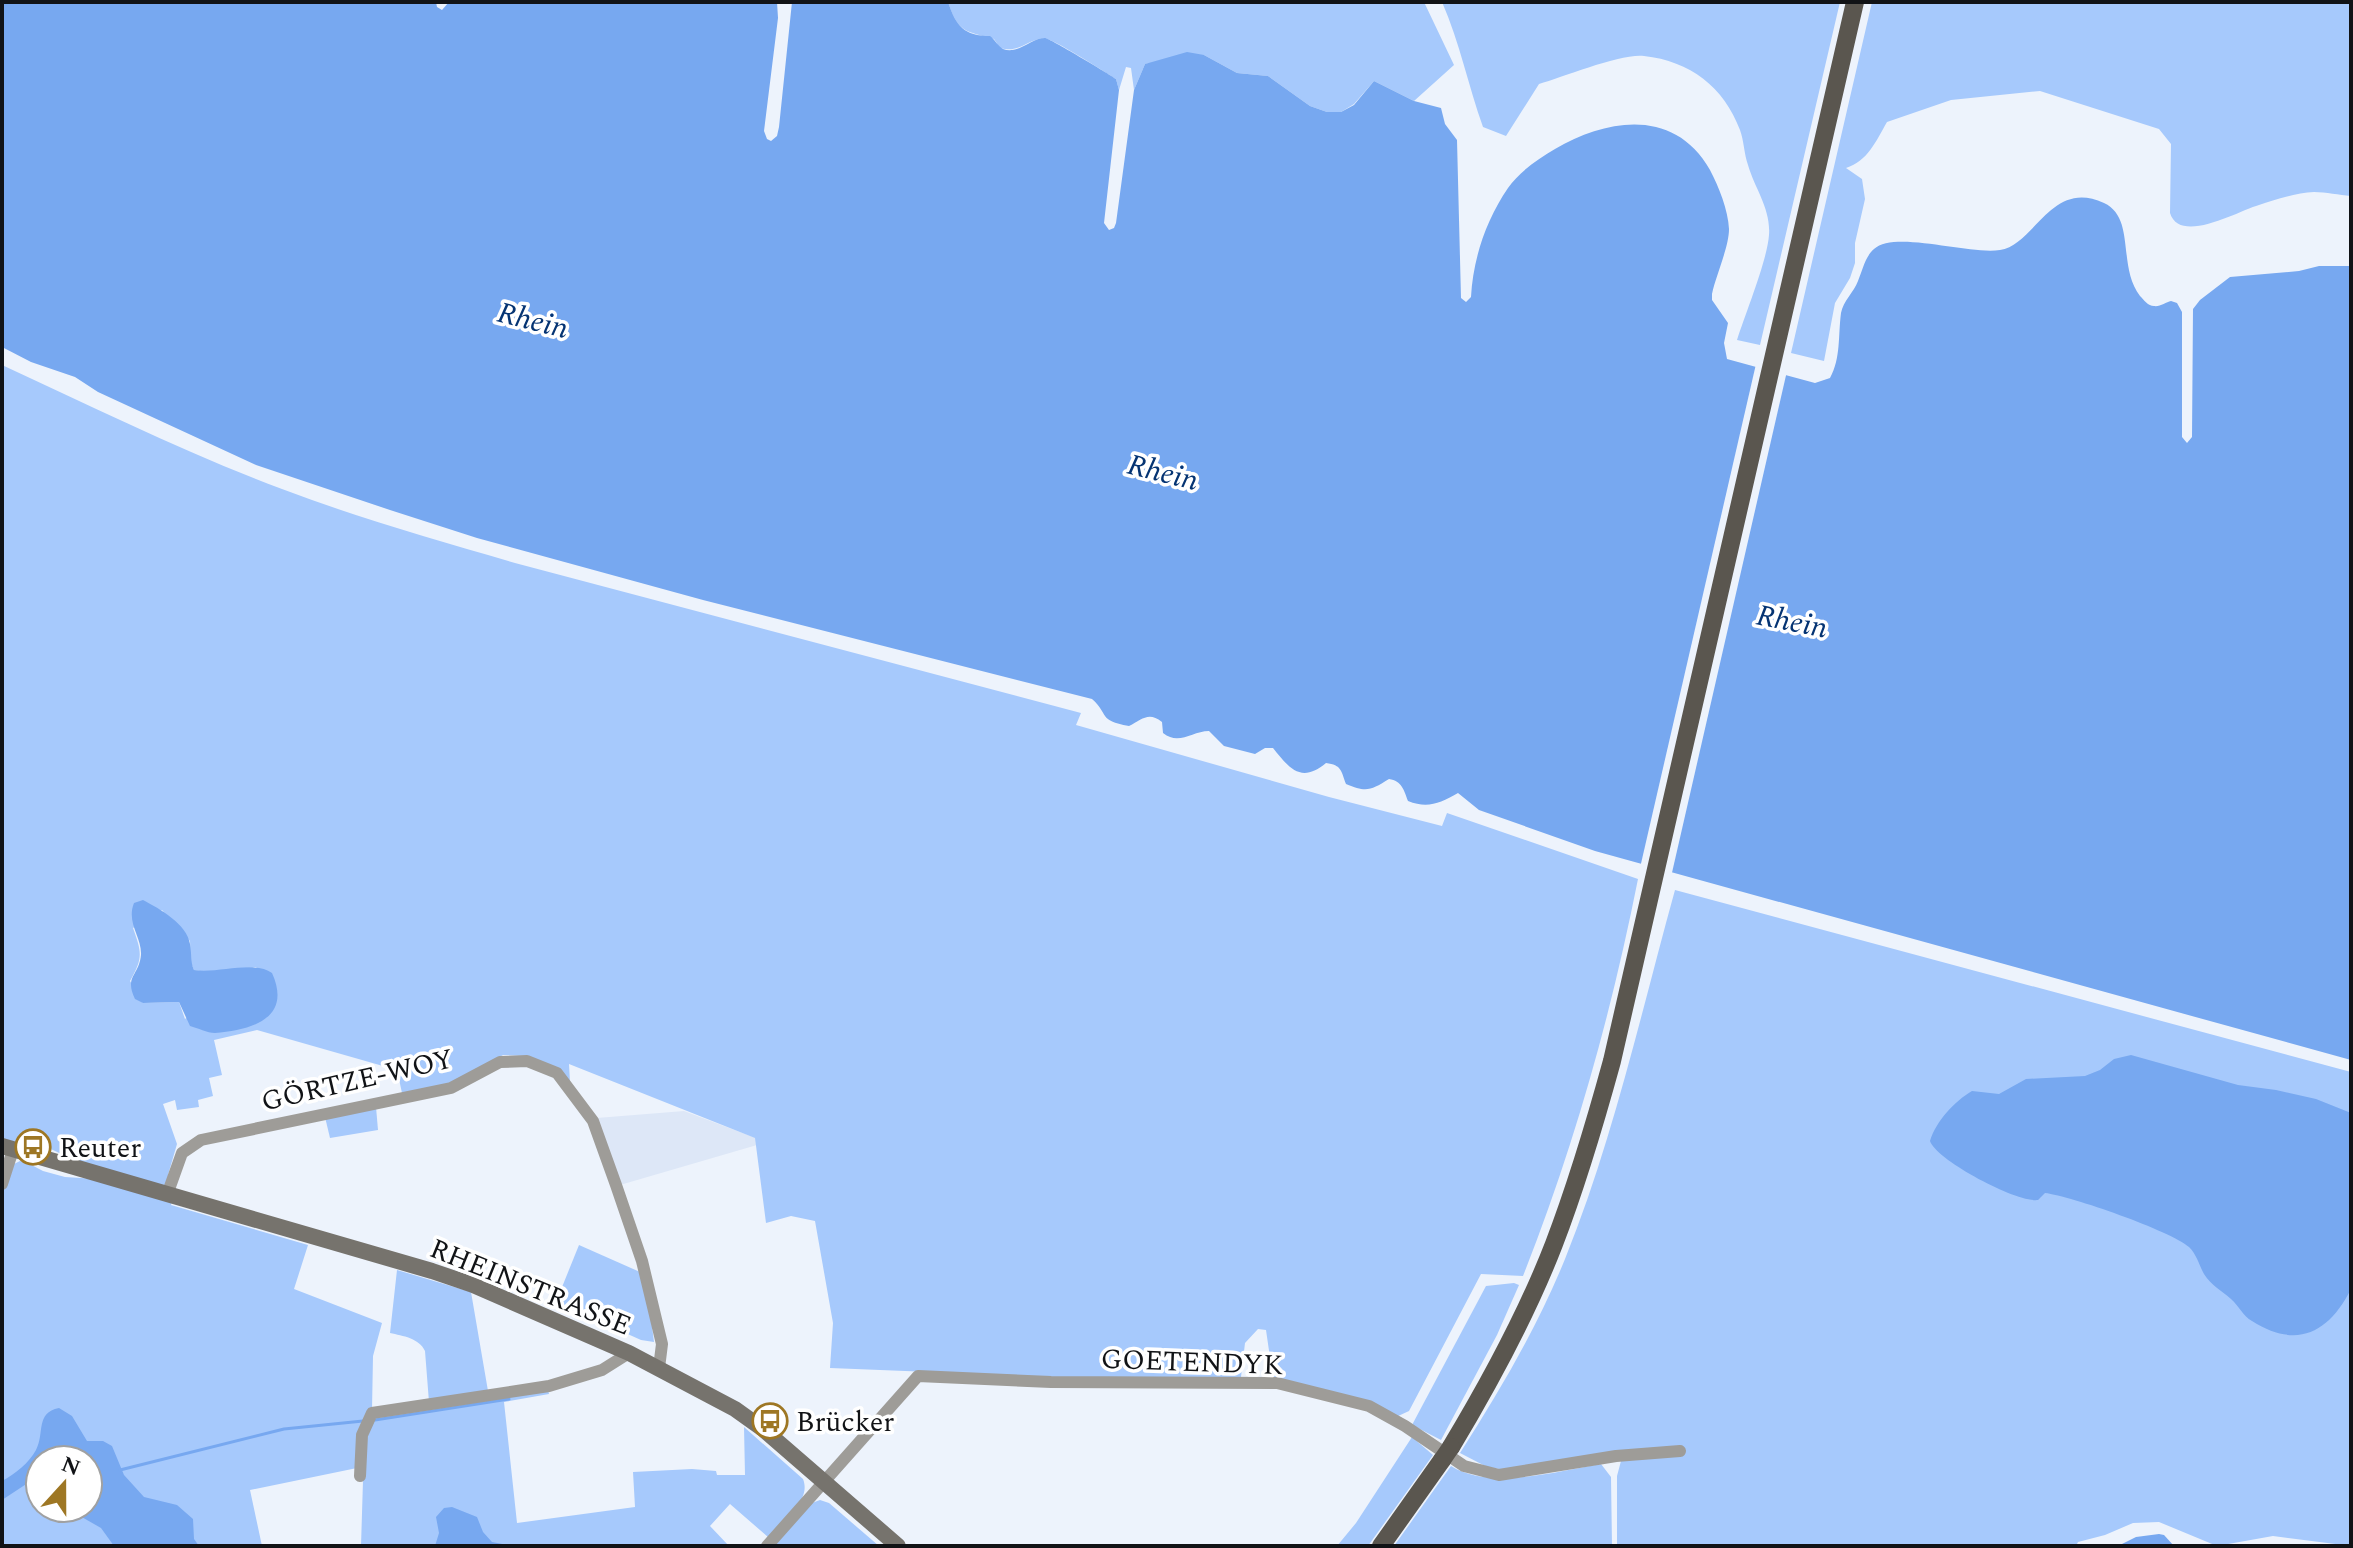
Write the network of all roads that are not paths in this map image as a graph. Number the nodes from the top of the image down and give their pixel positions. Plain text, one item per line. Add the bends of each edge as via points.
1 (1855, 2) edge
2 (8, 1148) edge
3 (2, 1184) edge
4 (167, 1195) junction
5 (629, 1353) junction
6 (659, 1368) junction
7 (1680, 1451) dead end
8 (360, 1476) dead end
9 (823, 1483) junction
10 (767, 1546) edge
11 (898, 1546) edge
12 (1381, 1546) edge

1 - 12 main road via 1630,990 1580,1170 1554,1245 1478,1402
2 - 3 street
2 - 4 main road, RHEINSTRASSE
4 - 5 main road, RHEINSTRASSE via 473,1285
4 - 6 street, GÖRTZE-WOY via 182,1153 201,1140 451,1088 500,1062 543,1066 564,1080 593,1121 642,1261 662,1344
5 - 6 main road, RHEINSTRASSE
5 - 8 street via 602,1370 549,1386 372,1413 362,1435
6 - 9 main road, RHEINSTRASSE via 735,1409
7 - 9 street, GOETENDYK via 1499,1475 1464,1466 1369,1406 1277,1383 918,1376
9 - 10 street, GOETENDYK
9 - 11 main road, RHEINSTRASSE

